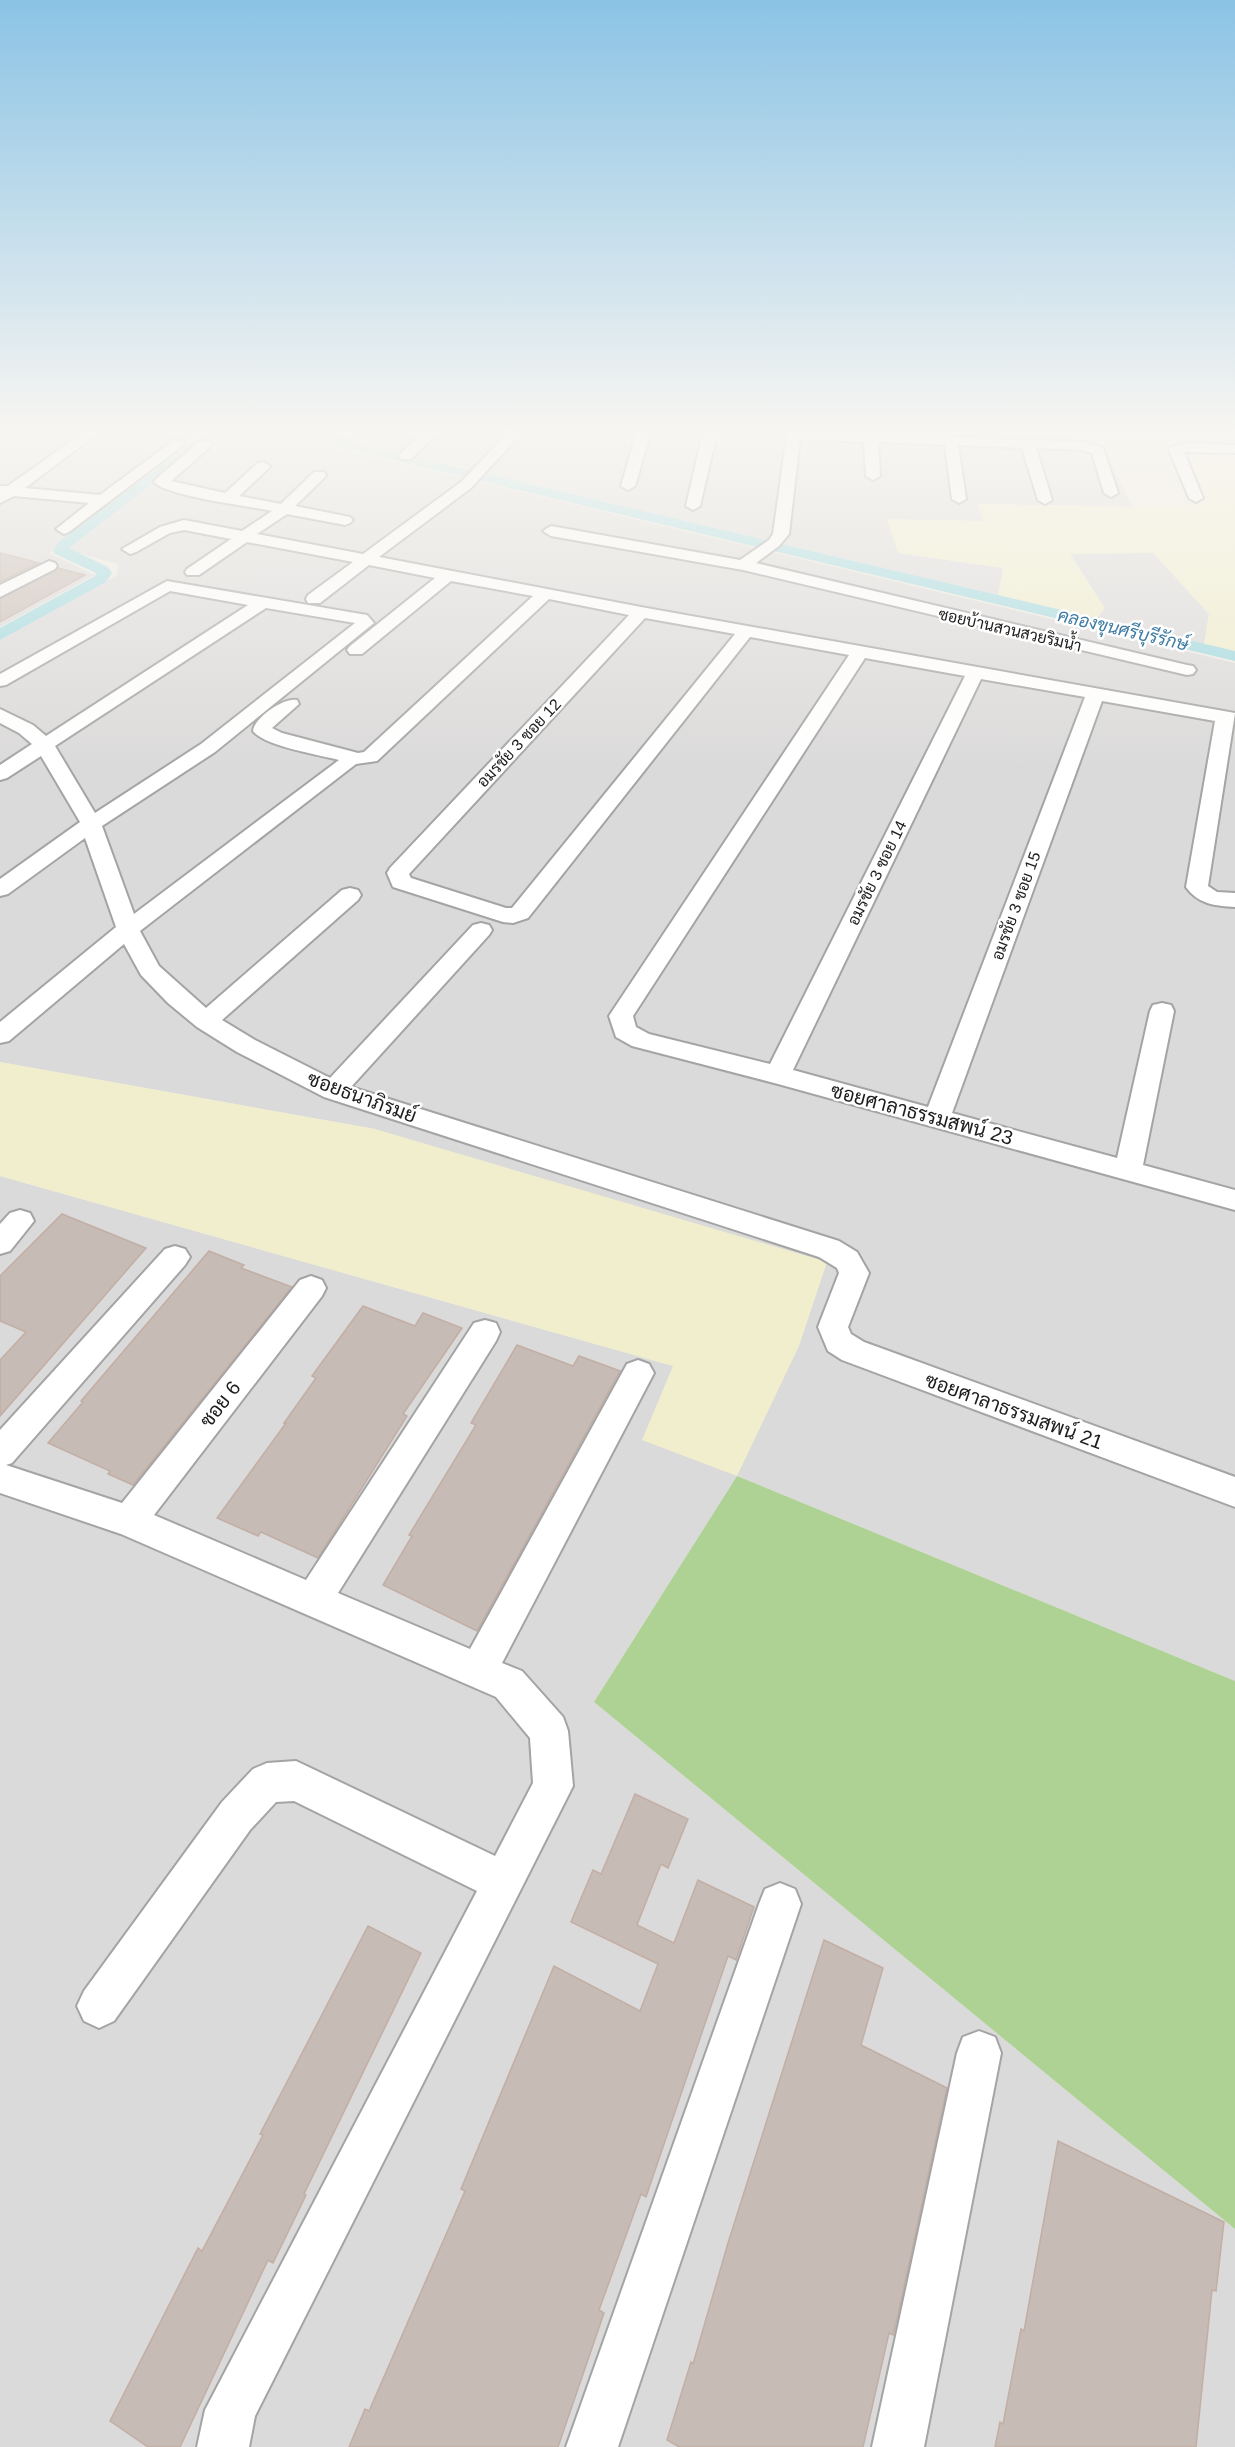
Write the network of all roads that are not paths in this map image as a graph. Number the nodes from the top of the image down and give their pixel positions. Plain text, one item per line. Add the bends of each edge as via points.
1 (144, 542) edge
2 (235, 542) edge
3 (270, 542) edge
4 (389, 542) edge
5 (614, 542) edge
6 (775, 542) edge
7 (130, 549) dead end
8 (365, 560) junction
9 (742, 565) junction
10 (49, 566) dead end
11 (193, 572) dead end
12 (447, 576) junction
13 (0, 592) edge
14 (545, 594) junction
15 (314, 599) dead end
16 (266, 601) junction
17 (640, 612) junction
18 (746, 631) junction
19 (860, 652) junction
20 (1187, 670) dead end
21 (976, 671) junction
22 (0, 681) edge
23 (1096, 693) junction
24 (0, 715) edge
25 (1230, 718) edge
26 (45, 745) junction
27 (346, 764) dead end
28 (0, 774) edge
29 (91, 824) junction
30 (0, 890) edge
31 (350, 895) dead end
32 (1235, 900) edge
33 (128, 929) junction
34 (481, 930) dead end
35 (1162, 1011) dead end
36 (206, 1021) junction
37 (0, 1035) edge
38 (778, 1075) junction
39 (333, 1091) junction
40 (937, 1119) junction
41 (1128, 1170) junction
42 (1235, 1200) edge
43 (20, 1221) dead end
44 (0, 1243) edge
45 (175, 1257) dead end
46 (311, 1287) dead end
47 (844, 1298) joint
48 (485, 1332) dead end
49 (638, 1373) dead end
50 (0, 1452) edge
51 (0, 1478) edge
52 (1235, 1492) edge
53 (129, 1521) junction
54 (313, 1600) junction
55 (478, 1671) junction
56 (503, 1882) junction
57 (780, 1904) dead end
58 (99, 2006) dead end
59 (979, 2053) dead end
60 (223, 2447) edge
61 (592, 2447) edge
62 (898, 2447) edge

1 - 7 street
2 - 11 street
3 - 8 street
4 - 8 street
5 - 9 street, ซอยบ้านสวนสวยริมน้ำ
6 - 9 street
8 - 12 street
8 - 15 street
9 - 20 street, ซอยบ้านสวนสวยริมน้ำ
10 - 13 street
12 - 14 street
12 - 14 street via 263,726 263,731 358,759 370,757
14 - 17 street
16 - 22 street via 171,585 162,587
16 - 26 street
16 - 29 street via 366,623 208,748
17 - 18 street
17 - 18 street, อมรชัย 3 ซอย 12 via 398,873 401,882 503,915 520,913
18 - 19 street
19 - 21 street
19 - 38 street, ซอยศาลาธรรมสพน์ 23 via 621,1016 625,1031 641,1040
21 - 23 street
21 - 38 street, อมรชัย 3 ซอย 14
23 - 25 street
23 - 40 street, อมรชัย 3 ซอย 15
24 - 26 street, ซอยธนาภิรมย์
25 - 32 street via 1197,887 1201,894 1211,898
26 - 28 street
26 - 29 street, ซอยธนาภิรมย์
27 - 33 street
29 - 30 street
29 - 33 street, ซอยธนาภิรมย์
31 - 36 street
33 - 36 street, ซอยธนาภิรมย์ via 149,970
33 - 37 street
34 - 39 street
35 - 41 street
36 - 39 street, ซอยธนาภิรมย์
38 - 40 street, ซอยศาลาธรรมสพน์ 23
39 - 47 street, ซอยธนาภิรมย์ via 828,1250 847,1260 854,1274
40 - 41 street, ซอยศาลาธรรมสพน์ 23
41 - 42 street, ซอยศาลาธรรมสพน์ 23
43 - 44 street
45 - 50 street
46 - 53 street, ซอย 6
47 - 52 street, ซอยศาลาธรรมสพน์ 21 via 832,1327 839,1342 854,1351
48 - 54 street
49 - 55 street
51 - 53 street
53 - 54 street
54 - 55 street
55 - 56 street via 509,1684 549,1731 552,1786
56 - 58 street via 296,1781 267,1783 236,1816
56 - 60 street via 231,2410
57 - 61 street
59 - 62 street

